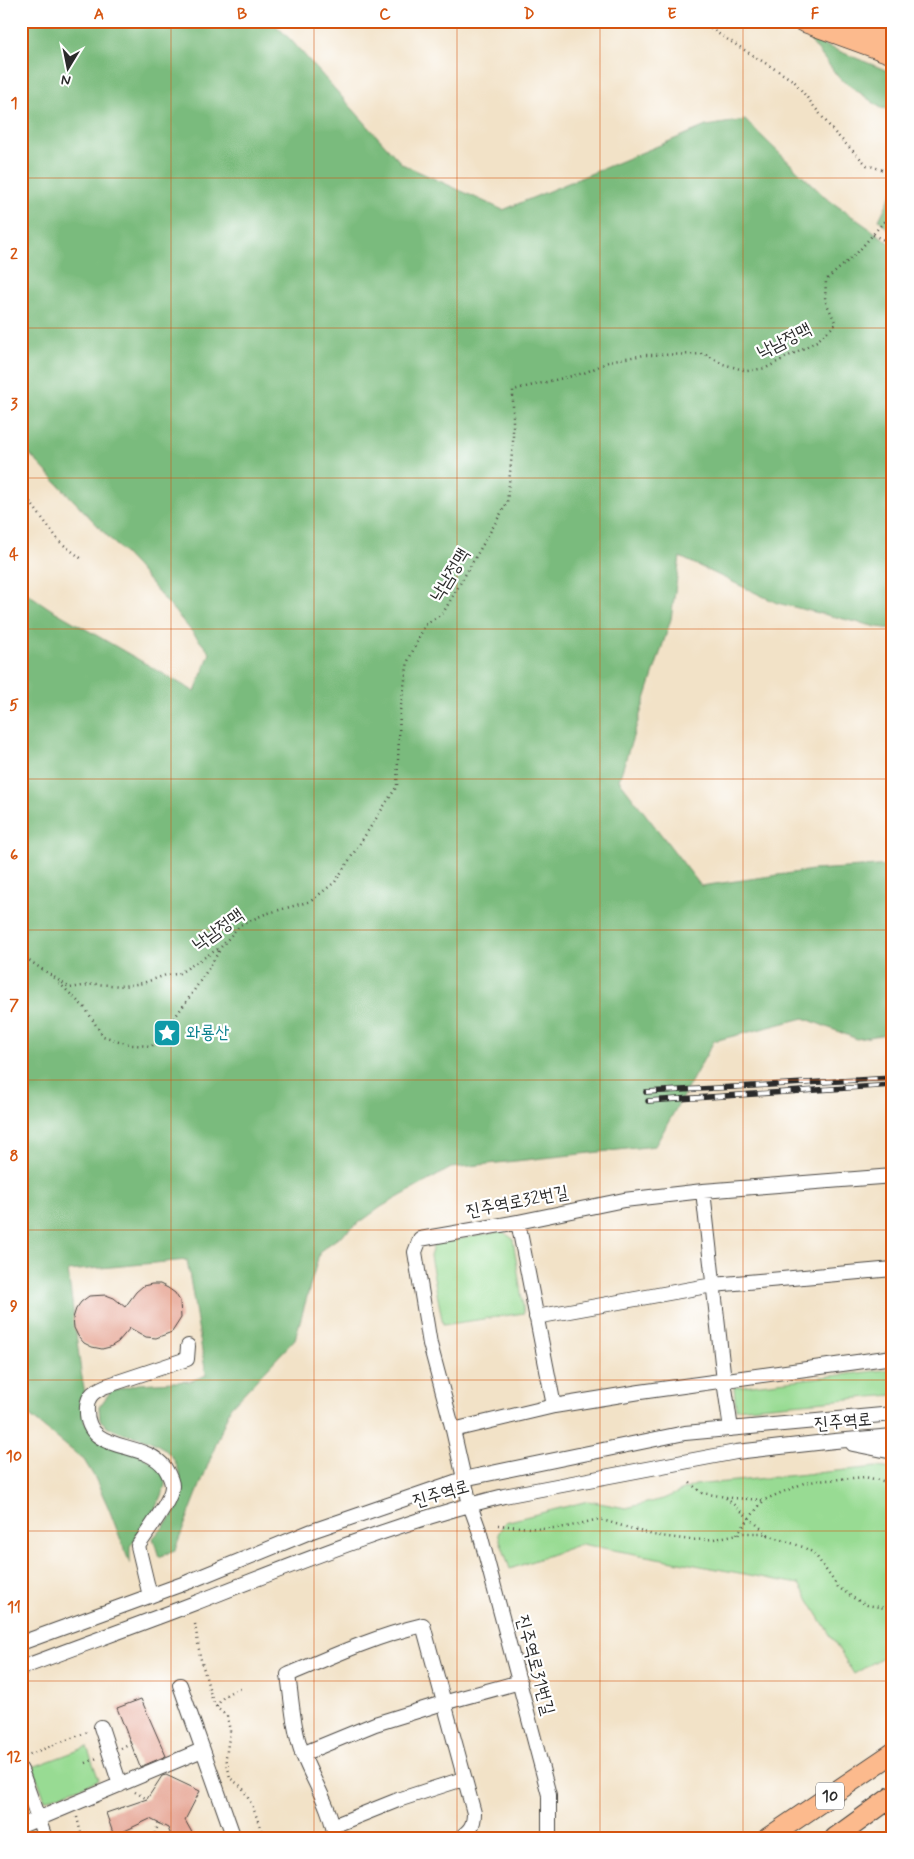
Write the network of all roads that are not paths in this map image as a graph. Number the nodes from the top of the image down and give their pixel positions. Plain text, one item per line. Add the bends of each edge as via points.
1 (802, 21) edge
2 (848, 21) edge
3 (893, 37) edge
4 (893, 54) edge
5 (893, 1176) edge
6 (703, 1191) junction
7 (518, 1222) junction
8 (893, 1269) edge
9 (713, 1285) junction
10 (536, 1317) junction
11 (188, 1346) dead end
12 (893, 1357) edge
13 (724, 1381) junction
14 (554, 1406) junction
15 (893, 1414) edge
16 (731, 1429) junction
17 (453, 1430) junction
18 (893, 1436) edge
19 (835, 1441) junction
20 (893, 1452) edge
21 (464, 1479) junction
22 (470, 1505) junction
23 (150, 1596) junction
24 (21, 1643) edge
25 (21, 1668) edge
26 (520, 1682) junction
27 (180, 1685) dead end
28 (443, 1703) junction
29 (101, 1727) road end
30 (202, 1750) junction
31 (302, 1754) junction
32 (893, 1754) edge
33 (21, 1770) edge
34 (464, 1779) junction
35 (120, 1785) junction
36 (893, 1796) edge
37 (39, 1819) junction
38 (21, 1826) edge
39 (334, 1832) edge
40 (45, 1838) edge
41 (234, 1838) edge
42 (460, 1838) edge
43 (548, 1838) edge
44 (768, 1838) edge
45 (835, 1838) edge

1 - 4 highway
2 - 3 highway
5 - 6 street, 진주역로32번길
6 - 7 street, 진주역로32번길 via 624,1200
6 - 9 street
7 - 10 street
7 - 17 street, 진주역로32번길 via 420,1239 415,1252 430,1344
8 - 9 street
9 - 10 street
9 - 13 street
10 - 14 street
11 - 23 street via 188,1358 106,1386 88,1399 87,1421 100,1438 146,1453 161,1463 169,1474 172,1486 168,1502 138,1546
12 - 13 street
13 - 14 street
13 - 16 street
14 - 17 street
15 - 16 street, 진주역로
16 - 21 street, 진주역로 via 685,1433
17 - 21 street, 진주역로32번길
18 - 19 street, 진주역로
19 - 20 street
19 - 22 street, 진주역로 via 689,1460
21 - 22 street, 진주역로32번길
21 - 23 street, 진주역로 via 312,1531
22 - 25 street, 진주역로 via 319,1554
22 - 26 street, 진주역로31번길
23 - 24 street, 진주역로
26 - 28 street
26 - 43 street, 진주역로31번길 via 549,1795
27 - 30 street
28 - 31 street via 375,1724
28 - 31 street via 423,1625 350,1648 288,1675
28 - 34 street
29 - 35 street
30 - 35 street
30 - 41 street
31 - 39 street via 324,1799
32 - 44 highway, 10
33 - 37 street
34 - 39 street via 398,1800
34 - 42 street via 474,1824
35 - 37 street
36 - 45 highway, 10
37 - 38 street
37 - 40 street

